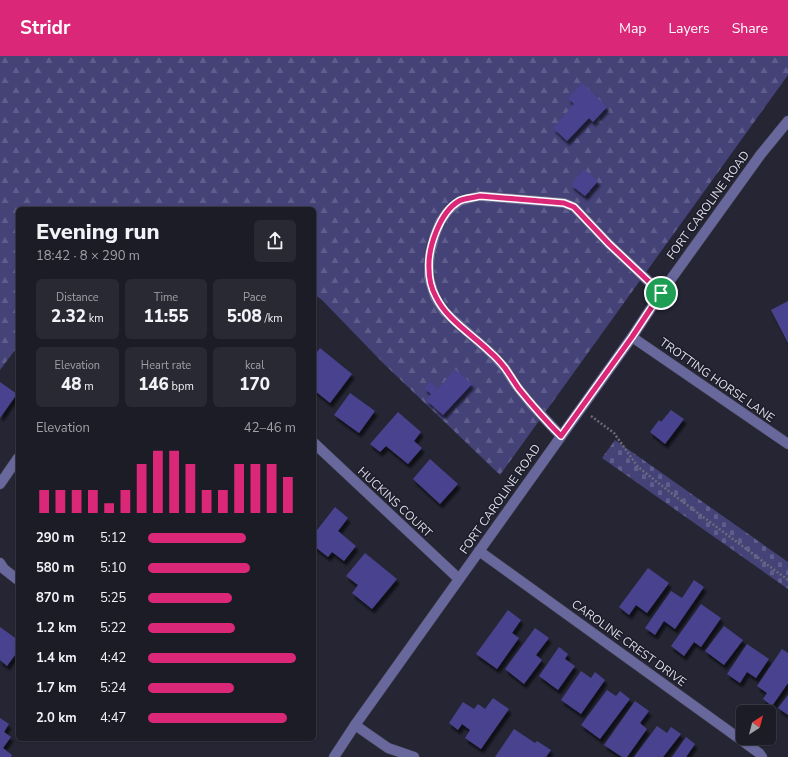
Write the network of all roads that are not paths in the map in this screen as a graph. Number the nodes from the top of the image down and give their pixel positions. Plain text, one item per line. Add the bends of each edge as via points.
1 (788, 121) edge
2 (661, 293) junction
3 (632, 337) junction
4 (561, 436) junction
5 (788, 444) edge
6 (316, 445) edge
7 (16, 461) edge
8 (0, 484) edge
9 (479, 551) junction
10 (0, 563) edge
11 (16, 578) edge
12 (459, 579) junction
13 (354, 725) junction
14 (334, 757) edge
15 (414, 757) edge
16 (762, 757) edge

1 - 2 street, FORT CAROLINE ROAD via 761,154
2 - 3 street, FORT CAROLINE ROAD
2 - 4 street via 574,207 564,203 480,196 460,200 440,222 429,266 435,297 444,311 505,368 530,403
3 - 4 street, FORT CAROLINE ROAD
3 - 5 street, TROTTING HORSE LANE
4 - 9 street, FORT CAROLINE ROAD
6 - 12 street, HUCKINS COURT
7 - 8 street
9 - 12 street, FORT CAROLINE ROAD
9 - 16 street, CAROLINE CREST DRIVE
10 - 11 street
12 - 13 street, FORT CAROLINE ROAD
13 - 14 street, FORT CAROLINE ROAD
13 - 15 street via 388,748

